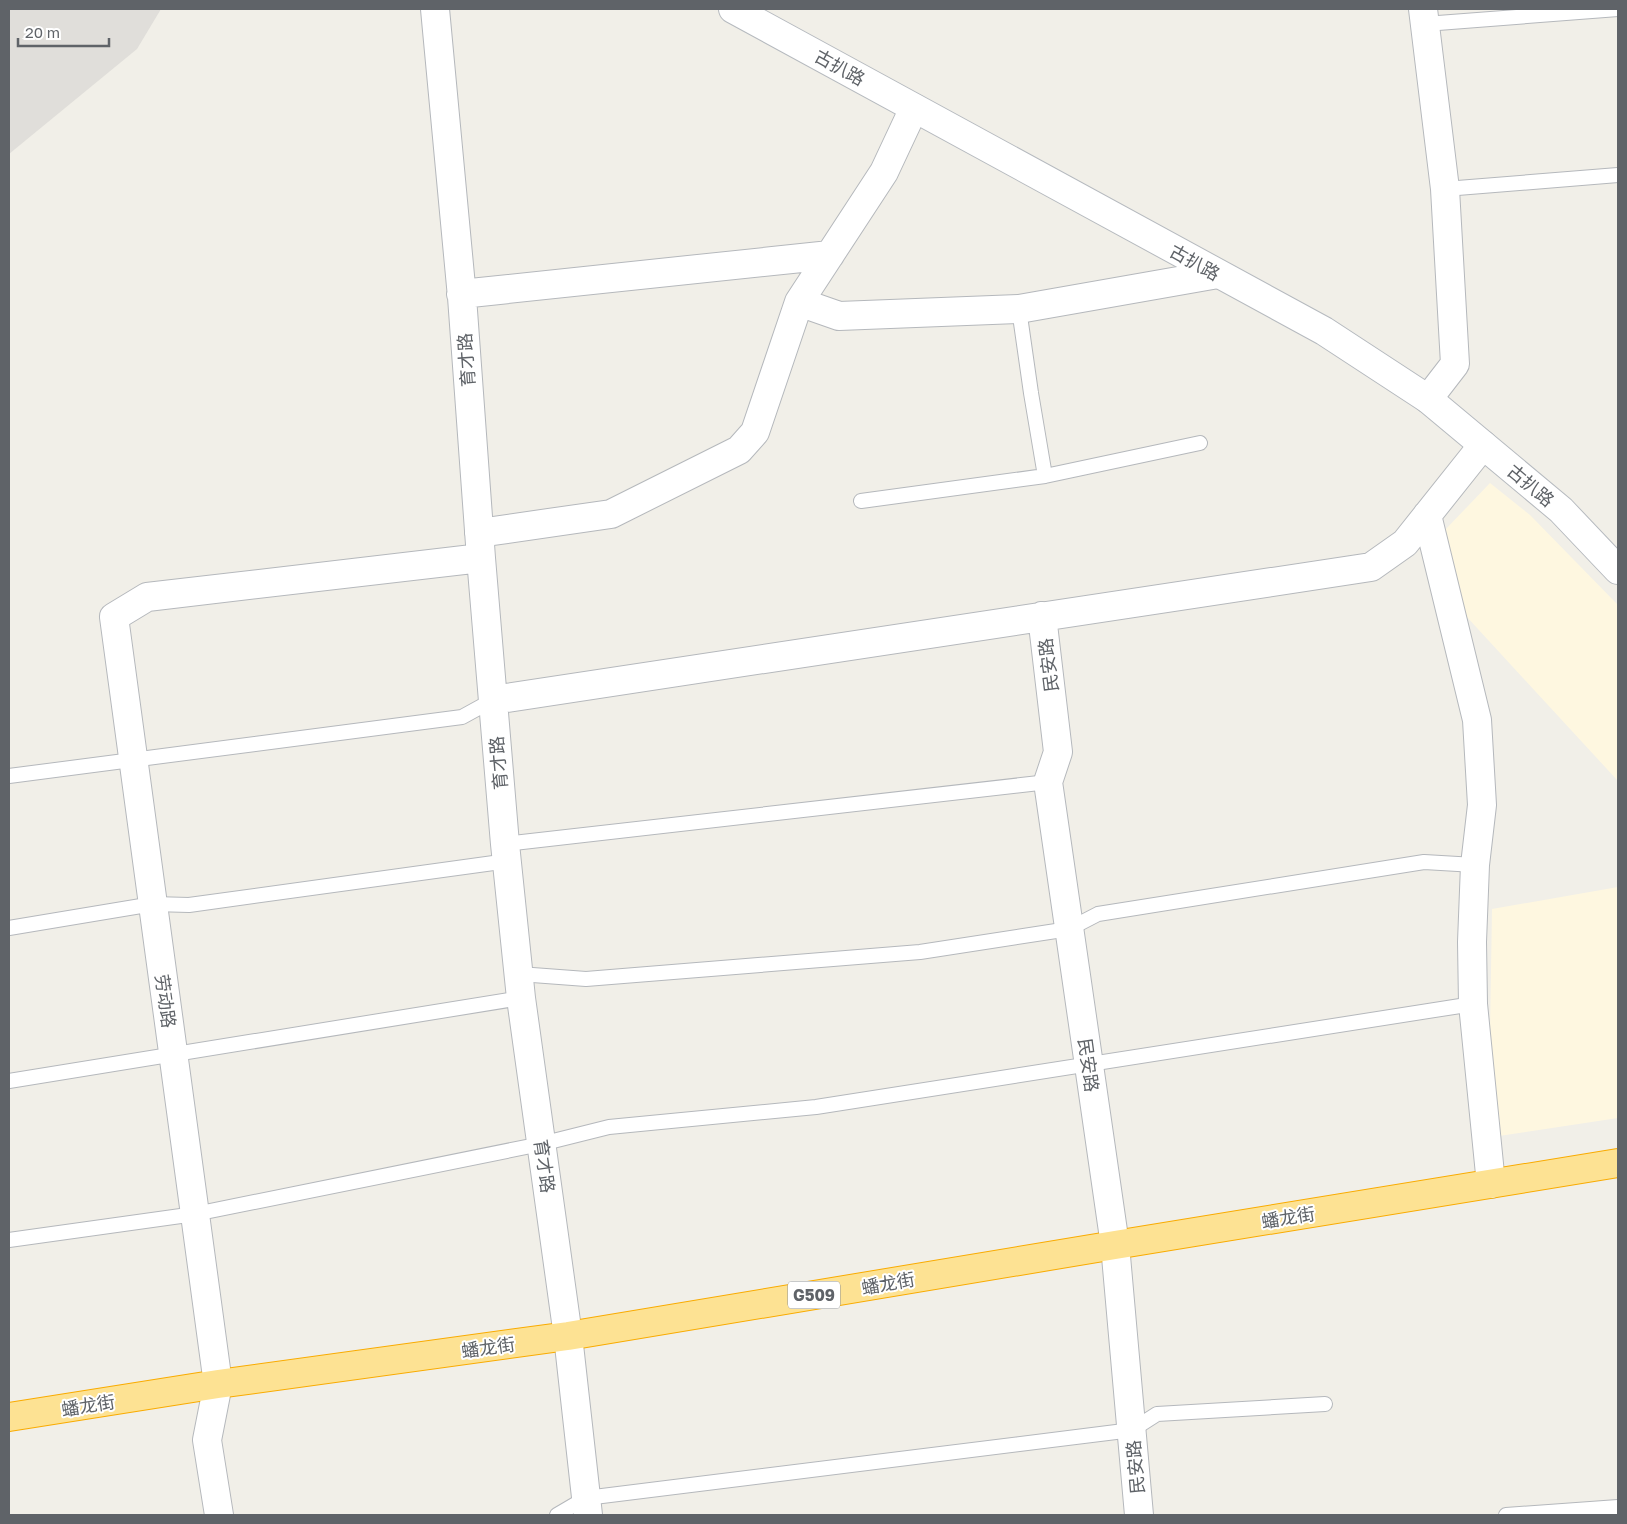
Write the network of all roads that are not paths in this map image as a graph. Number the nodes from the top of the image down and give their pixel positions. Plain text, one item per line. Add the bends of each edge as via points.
1 (435, 9) edge
2 (733, 9) edge
3 (1618, 9) edge
4 (1424, 17) edge
5 (914, 108) junction
6 (1618, 175) edge
7 (1445, 189) junction
8 (830, 255) junction
9 (1218, 274) junction
10 (461, 294) junction
11 (799, 302) junction
12 (1019, 309) junction
13 (1428, 399) junction
14 (1200, 443) dead end
15 (1483, 445) junction
16 (1046, 476) junction
17 (861, 501) dead end
18 (1427, 515) junction
19 (480, 546) junction
20 (1618, 570) edge
21 (1042, 616) junction
22 (492, 700) junction
23 (133, 759) junction
24 (9, 776) edge
25 (1048, 782) junction
26 (507, 853) junction
27 (1475, 865) junction
28 (153, 904) junction
29 (9, 928) edge
30 (1069, 928) junction
31 (520, 986) junction
32 (1473, 1004) junction
33 (173, 1054) junction
34 (1089, 1065) junction
35 (9, 1082) edge
36 (541, 1144) junction
37 (1618, 1163) edge
38 (1491, 1184) junction
39 (195, 1214) junction
40 (9, 1240) edge
41 (1115, 1245) junction
42 (568, 1336) junction
43 (218, 1384) junction
44 (1325, 1404) dead end
45 (9, 1417) edge
46 (1132, 1430) junction
47 (587, 1506) edge
48 (1618, 1507) edge
49 (219, 1515) edge
50 (557, 1515) edge
51 (1139, 1515) edge
52 (1506, 1515) edge

1 - 10 street, 育才路
2 - 5 street, 古扒路
3 - 4 lane
4 - 7 street
5 - 8 street via 884,172
5 - 9 street, 古扒路
6 - 7 lane
7 - 13 street via 1454,364
8 - 10 street
8 - 11 street
9 - 12 street
9 - 13 street, 古扒路 via 1324,331
10 - 19 street, 育才路
11 - 12 street via 839,316
11 - 19 street via 755,432 738,450 611,514
12 - 16 lane
13 - 15 street, 古扒路
14 - 16 lane
15 - 18 street
15 - 20 street, 古扒路 via 1561,510
16 - 17 lane
18 - 21 street via 1405,543 1371,567
18 - 27 street via 1477,720 1482,805
19 - 22 street, 育才路
19 - 23 street, 劳动路 via 147,597 114,617
21 - 22 street
21 - 25 street, 民安路 via 1058,752
22 - 23 lane via 462,717
22 - 26 street, 育才路
23 - 24 lane
23 - 28 street, 劳动路
25 - 26 lane
25 - 30 street, 民安路
26 - 28 lane via 189,905
26 - 31 street, 育才路
27 - 30 lane via 1424,862 1098,914
27 - 32 street
28 - 29 lane
28 - 33 street, 劳动路
30 - 31 lane via 910,953
30 - 34 street, 民安路
31 - 33 lane
31 - 36 street, 育才路
32 - 34 lane
32 - 38 street
33 - 35 lane
33 - 39 street, 劳动路
34 - 36 lane via 816,1107 609,1127
34 - 41 street, 民安路
36 - 39 lane
36 - 42 street, 育才路
37 - 38 highway, 蟠龙街 / G509
38 - 41 highway, 蟠龙街 / G509
39 - 40 lane
39 - 43 street, 劳动路
41 - 42 highway, 蟠龙街 / G509
41 - 46 street, 民安路
42 - 43 highway, 蟠龙街 / G509
42 - 47 street, 育才路
43 - 45 highway, 蟠龙街 / G509
43 - 49 street, 劳动路 via 207,1440
44 - 46 lane via 1157,1414
46 - 47 lane
46 - 51 street, 民安路
47 - 50 lane
48 - 52 lane

